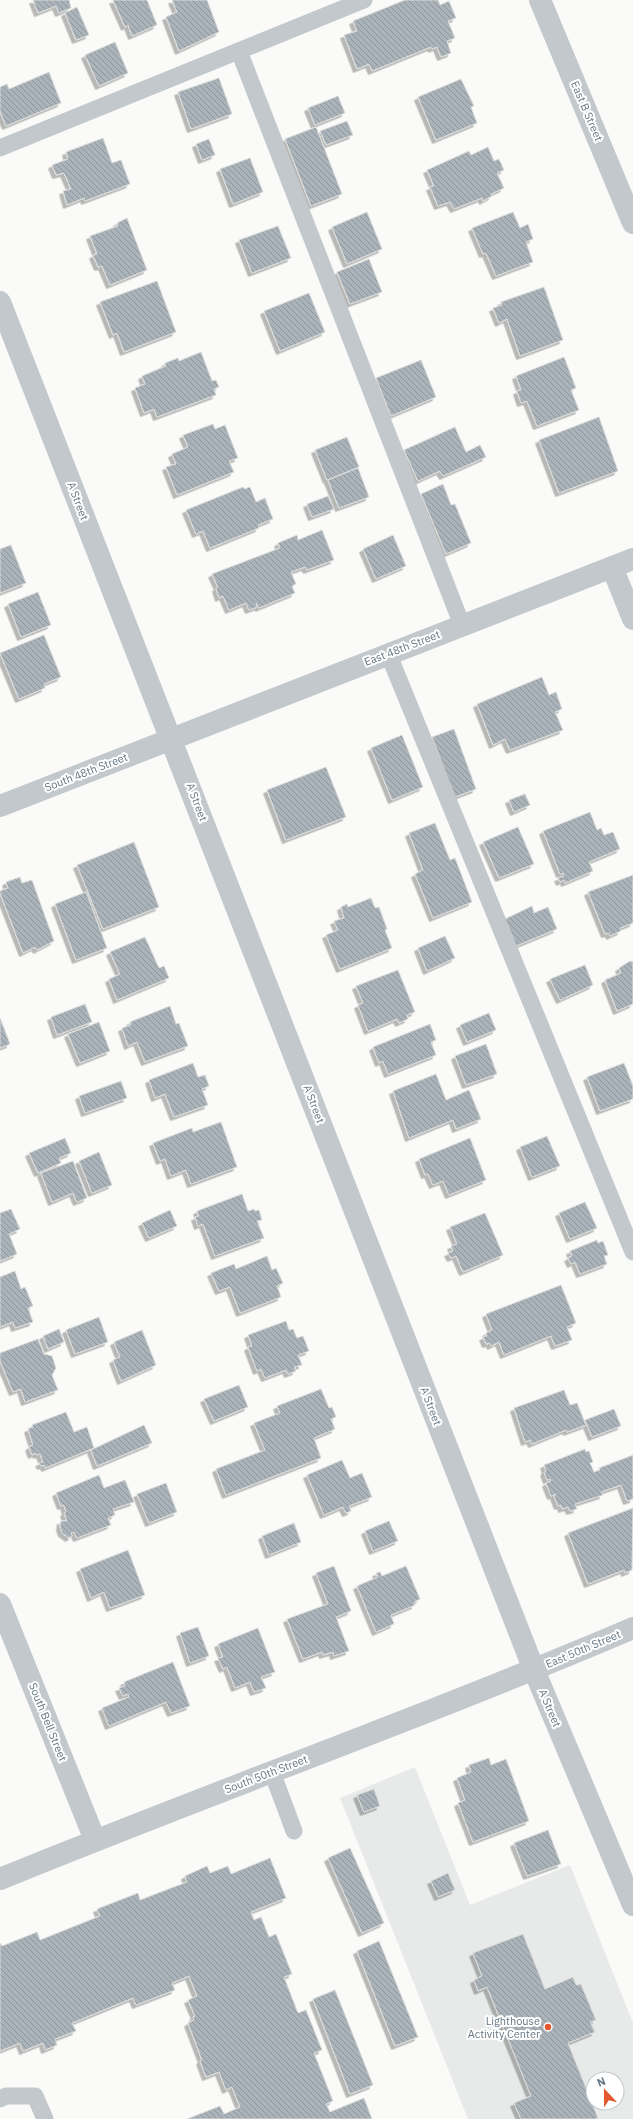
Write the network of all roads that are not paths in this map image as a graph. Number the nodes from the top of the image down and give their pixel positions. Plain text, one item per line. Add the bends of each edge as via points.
1 (364, 0) edge
2 (540, 0) edge
3 (239, 51) junction
4 (0, 148) edge
5 (633, 223) edge
6 (0, 302) edge
7 (633, 559) edge
8 (612, 567) junction
9 (633, 619) edge
10 (462, 625) junction
11 (388, 653) junction
12 (172, 739) junction
13 (0, 806) edge
14 (633, 1252) edge
15 (0, 1604) edge
16 (633, 1628) edge
17 (534, 1670) junction
18 (272, 1772) junction
19 (294, 1831) dead end
20 (96, 1840) junction
21 (0, 1879) edge
22 (633, 1905) edge
23 (0, 2099) edge
24 (45, 2119) edge

1 - 3 lane
2 - 5 street, East B Street
3 - 4 lane
3 - 10 lane
6 - 12 street, A Street
7 - 8 street, East 48th Street
8 - 9 street
8 - 10 street, East 48th Street
10 - 11 street, East 48th Street
11 - 12 street, East 48th Street
11 - 14 lane
12 - 13 street, South 48th Street
12 - 17 street, A Street
15 - 20 street, South Bell Street
16 - 17 street, East 50th Street
17 - 18 street, South 50th Street
17 - 22 street, A Street
18 - 19 lane
18 - 20 street, South 50th Street
20 - 21 street, South 50th Street
23 - 24 lane via 6,2096 35,2096

